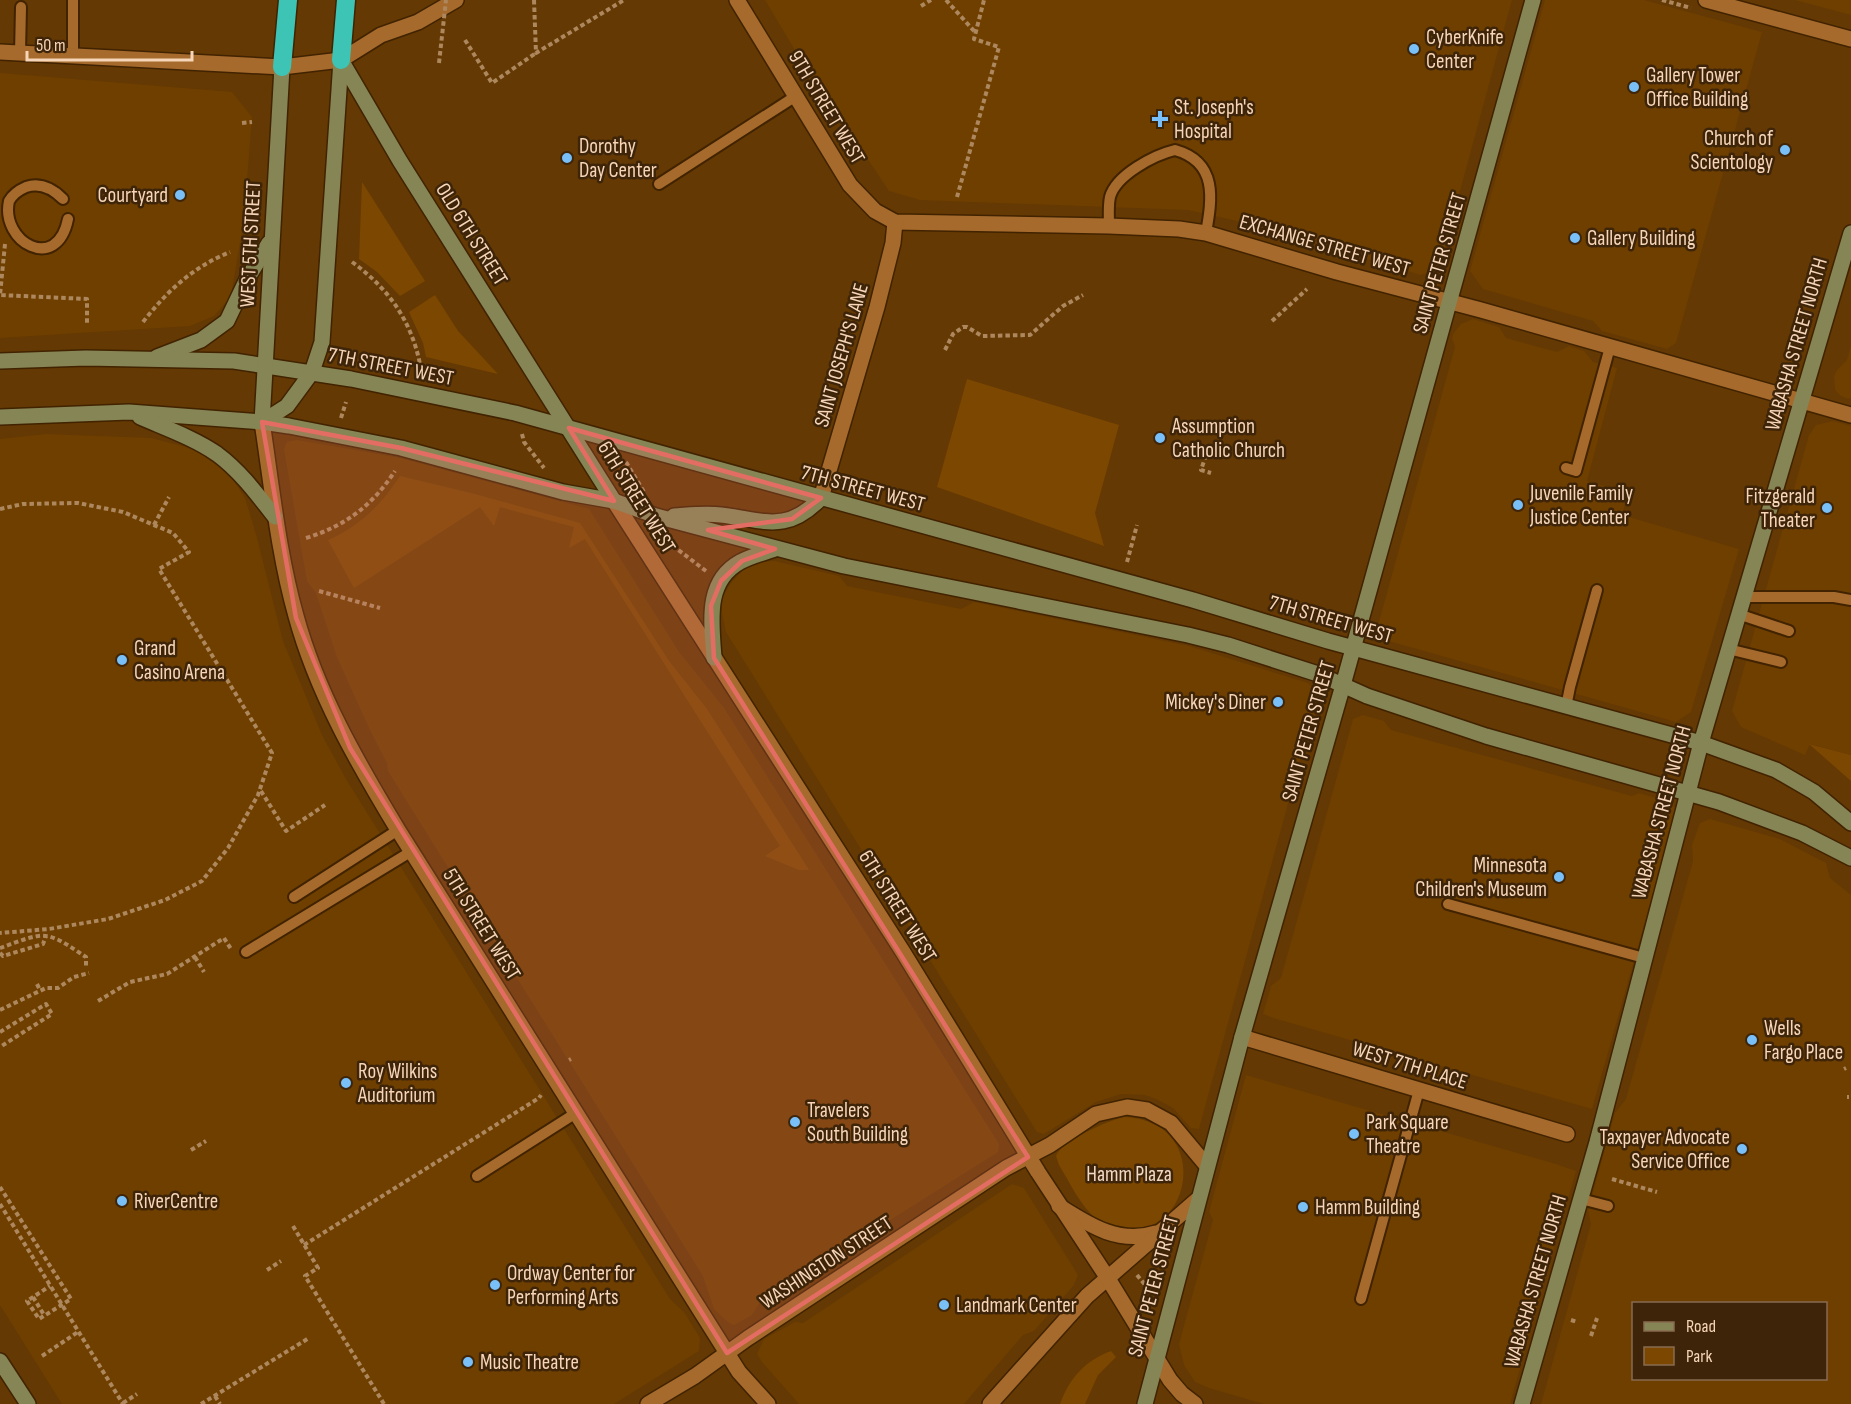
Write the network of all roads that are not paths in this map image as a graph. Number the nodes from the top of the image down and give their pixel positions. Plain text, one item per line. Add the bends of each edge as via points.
1 (73, 0) edge
2 (288, 0) edge
3 (346, 0) edge
4 (456, 0) edge
5 (737, 0) edge
6 (1533, 0) edge
7 (1706, 0) edge
8 (21, 7) dead end
9 (1851, 39) edge
10 (0, 51) edge
11 (21, 53) junction
12 (73, 56) junction
13 (341, 60) junction
14 (282, 67) junction
15 (796, 96) junction
16 (659, 184) dead end
17 (63, 199) dead end
18 (68, 219) dead end
19 (895, 222) junction
20 (1109, 226) junction
21 (1206, 232) junction
22 (1851, 233) edge
23 (271, 241) junction
24 (1450, 303) junction
25 (1610, 347) junction
26 (0, 361) edge
27 (149, 361) junction
28 (266, 365) junction
29 (312, 372) junction
30 (1801, 401) junction
31 (129, 412) junction
32 (1851, 415) edge
33 (0, 417) edge
34 (261, 422) junction
35 (569, 428) junction
36 (1566, 468) dead end
37 (821, 498) junction
38 (614, 501) junction
39 (656, 516) junction
40 (274, 517) junction
41 (775, 549) junction
42 (1597, 590) dead end
43 (1743, 597) junction
44 (1851, 600) edge
45 (1738, 614) junction
46 (1789, 631) dead end
47 (1353, 648) junction
48 (1728, 649) junction
49 (714, 658) junction
50 (1781, 662) dead end
51 (1343, 685) junction
52 (1566, 707) junction
53 (1701, 743) junction
54 (1687, 793) junction
55 (1851, 823) edge
56 (398, 830) junction
57 (412, 851) junction
58 (1851, 858) edge
59 (294, 897) dead end
60 (1448, 904) dead end
61 (246, 952) dead end
62 (1644, 958) junction
63 (1242, 1037) junction
64 (1419, 1090) junction
65 (576, 1113) junction
66 (1567, 1134) dead end
67 (1028, 1157) junction
68 (1207, 1166) junction
69 (477, 1176) dead end
70 (1581, 1199) junction
71 (1197, 1200) junction
72 (1059, 1205) junction
73 (1608, 1206) dead end
74 (1159, 1233) junction
75 (1107, 1277) junction
76 (1361, 1299) dead end
77 (727, 1353) junction
78 (1157, 1357) junction
79 (0, 1361) edge
80 (28, 1404) edge
81 (648, 1404) edge
82 (768, 1404) edge
83 (990, 1404) edge
84 (1145, 1404) edge
85 (1195, 1404) edge
86 (1522, 1404) edge

1 - 12 lane
2 - 14 highway
3 - 13 highway
4 - 13 street via 418,22 381,35
5 - 15 street, 9TH STREET WEST
6 - 24 main road, SAINT PETER STREET
7 - 9 street
8 - 11 lane
10 - 11 street
11 - 12 street
12 - 14 street
13 - 14 street
13 - 29 main road via 322,342
13 - 35 main road, OLD 6TH STREET via 400,161
14 - 23 main road, WEST 5TH STREET
15 - 16 lane
15 - 19 street, 9TH STREET WEST via 850,185 876,211
17 - 18 lane via 48,187 38,185 19,190 6,206 6,228 20,245 41,249 60,239
19 - 20 street, EXCHANGE STREET WEST
19 - 37 street, SAINT JOSEPH'S LANE via 877,307
20 - 21 street, EXCHANGE STREET WEST
20 - 21 lane via 1109,200 1120,180 1175,150 1187,154 1207,175 1212,194
21 - 24 street, EXCHANGE STREET WEST
22 - 30 main road, WABASHA STREET NORTH
23 - 27 main road via 227,321 201,340
23 - 28 main road, WEST 5TH STREET
24 - 25 street, EXCHANGE STREET WEST
24 - 47 main road, SAINT PETER STREET
25 - 30 street, EXCHANGE STREET WEST
25 - 36 lane via 1576,471
26 - 27 main road, 7TH STREET WEST
27 - 28 main road, 7TH STREET WEST
28 - 29 main road, 7TH STREET WEST
28 - 34 main road, WEST 5TH STREET
29 - 34 main road via 287,406
29 - 35 main road, 7TH STREET WEST via 492,408
30 - 32 street, EXCHANGE STREET WEST
30 - 43 main road, WABASHA STREET NORTH
31 - 33 main road
31 - 34 main road
31 - 40 main road via 216,454 253,488
34 - 38 main road via 401,448 563,492
34 - 40 street, 5TH STREET WEST
35 - 37 main road, 7TH STREET WEST
35 - 38 main road, 6TH STREET WEST
37 - 39 main road via 792,519 765,523 720,515
37 - 47 main road, 7TH STREET WEST
38 - 39 main road
38 - 49 street, 6TH STREET WEST
39 - 41 main road
40 - 56 street, 5TH STREET WEST via 296,618 331,711
41 - 49 main road via 742,561 720,581 711,606
41 - 51 main road via 1188,635
42 - 52 lane
43 - 44 lane
43 - 45 main road, WABASHA STREET NORTH
45 - 46 lane
45 - 48 main road, WABASHA STREET NORTH
47 - 51 main road, SAINT PETER STREET
47 - 52 main road, 7TH STREET WEST
48 - 50 lane
48 - 53 main road, WABASHA STREET NORTH
49 - 67 street, 6TH STREET WEST via 903,952
51 - 54 main road via 1486,736
51 - 63 main road, SAINT PETER STREET
52 - 53 main road, 7TH STREET WEST
53 - 54 main road, WABASHA STREET NORTH
53 - 55 main road, 7TH STREET WEST via 1776,770 1814,792
54 - 58 main road via 1763,817
54 - 62 main road, WABASHA STREET NORTH
56 - 57 street, 5TH STREET WEST
56 - 59 lane
57 - 61 lane
57 - 65 street, 5TH STREET WEST
60 - 62 lane
62 - 70 main road, WABASHA STREET NORTH
63 - 64 street, WEST 7TH PLACE
63 - 68 main road, SAINT PETER STREET
64 - 66 street, WEST 7TH PLACE
64 - 76 lane
65 - 69 lane
65 - 77 street, 5TH STREET WEST
67 - 68 street via 1096,1114 1127,1107 1147,1110 1171,1123
67 - 72 street, 6TH STREET WEST
67 - 77 street, WASHINGTON STREET
68 - 71 main road, SAINT PETER STREET
70 - 73 lane
70 - 86 main road, WABASHA STREET NORTH
71 - 74 street
71 - 78 main road, SAINT PETER STREET
72 - 74 street via 1104,1232 1131,1237
72 - 75 street, 6TH STREET WEST
74 - 75 street
75 - 78 street, 6TH STREET WEST
75 - 83 street
77 - 81 street, WASHINGTON STREET
77 - 82 street, 5TH STREET WEST
78 - 84 main road, SAINT PETER STREET
78 - 85 street, 6TH STREET WEST via 1170,1380
79 - 80 main road

